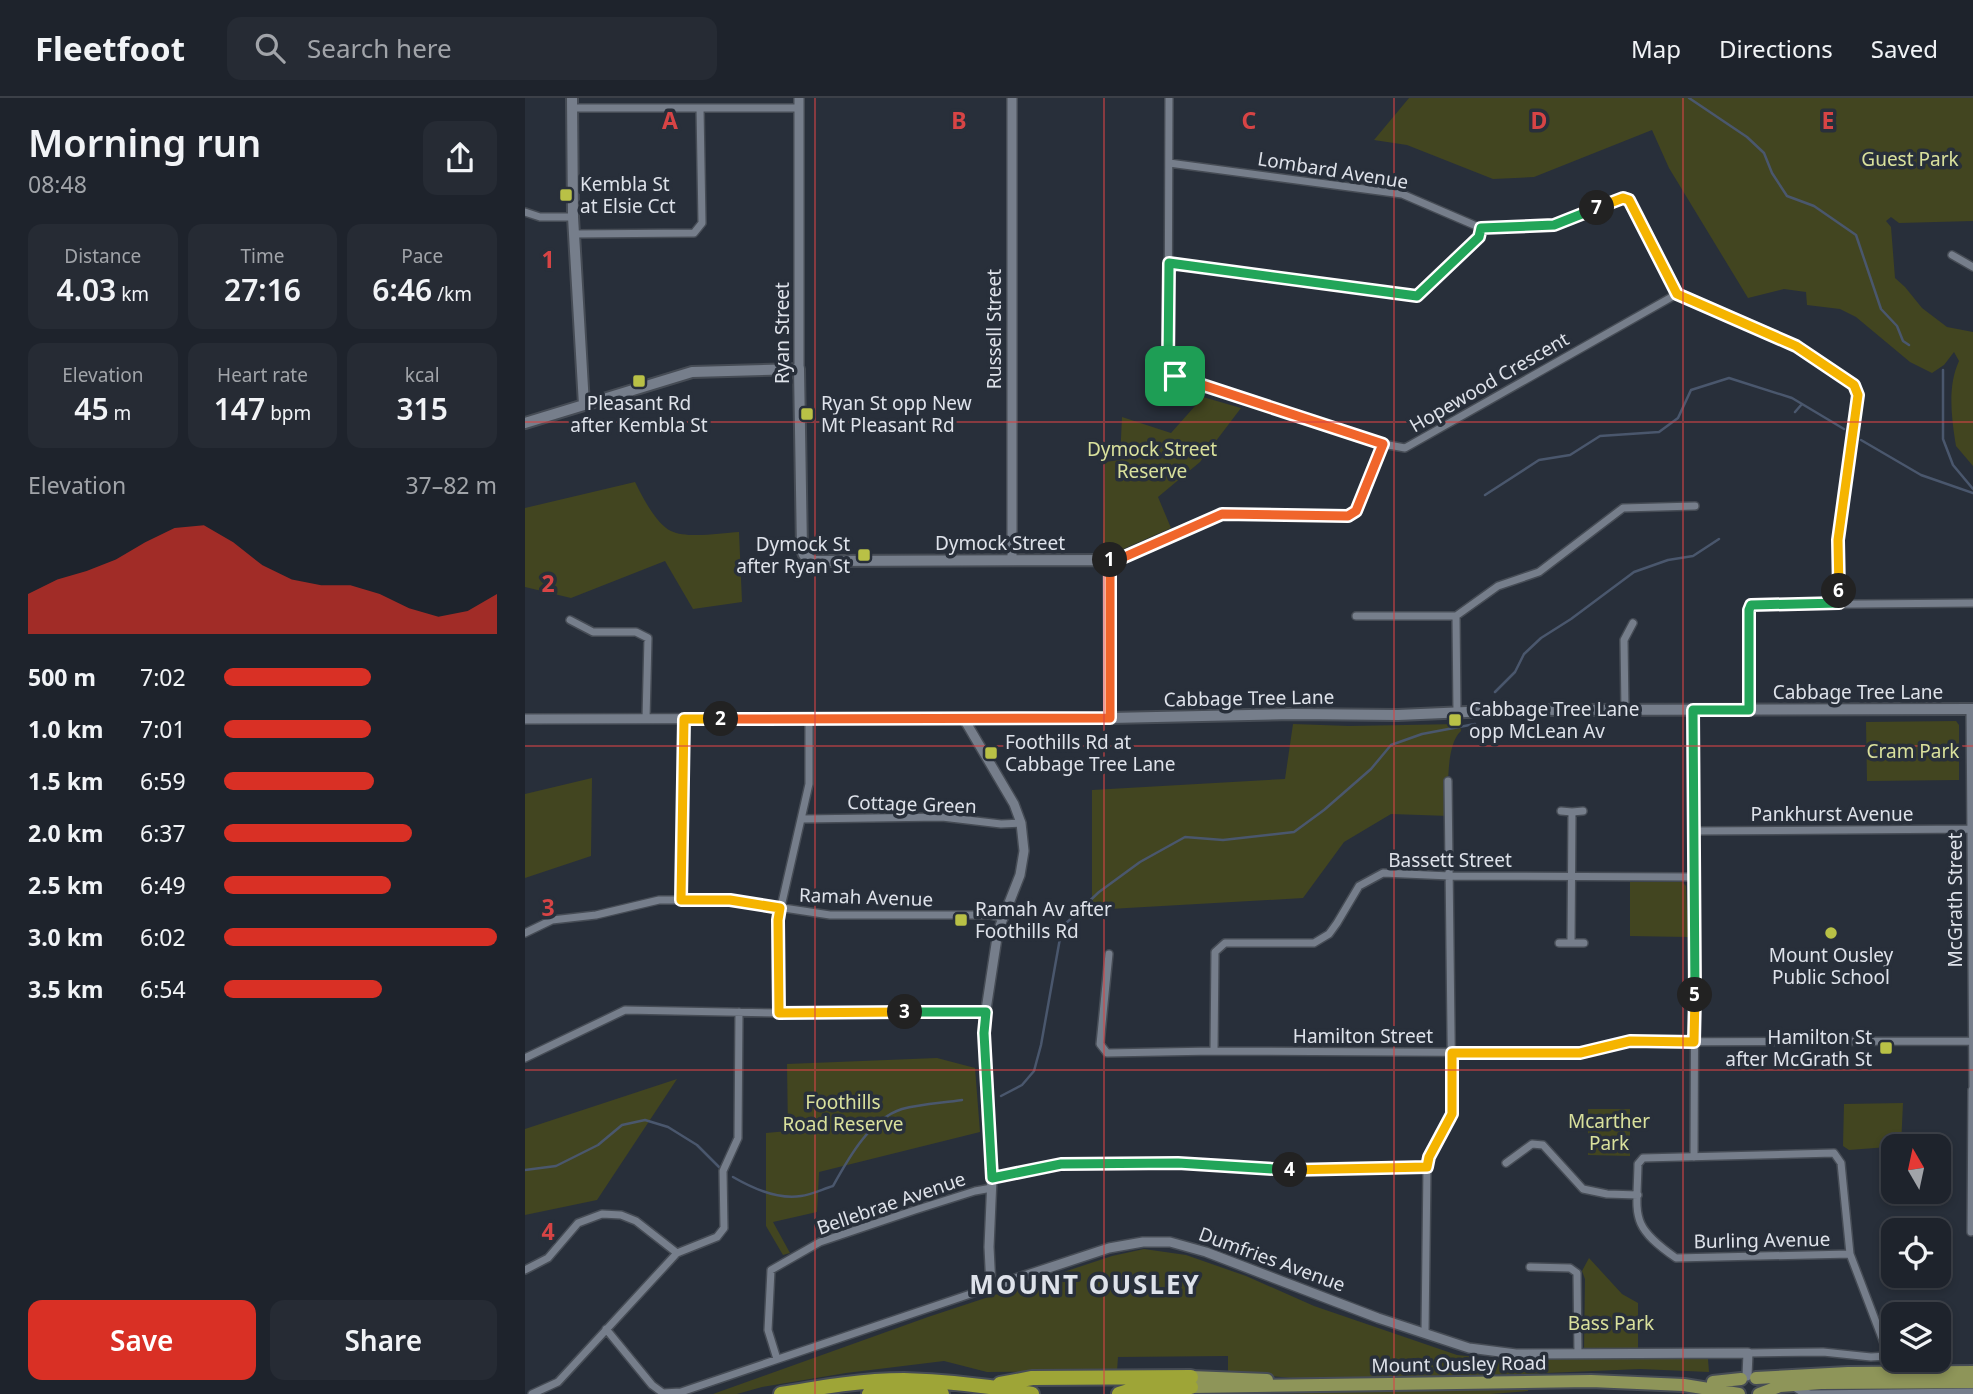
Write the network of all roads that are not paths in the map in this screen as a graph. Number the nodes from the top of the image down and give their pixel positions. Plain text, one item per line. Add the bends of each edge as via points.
1 (1012, 98) edge
2 (1169, 98) edge
3 (572, 103) edge
4 (799, 103) edge
5 (700, 108) junction
6 (1169, 163) junction
7 (525, 212) edge
8 (573, 217) junction
9 (1481, 228) junction
10 (573, 234) junction
11 (1952, 255) dead end
12 (1169, 263) junction
13 (1973, 268) edge
14 (1677, 294) junction
15 (799, 369) junction
16 (584, 405) junction
17 (525, 424) edge
18 (1383, 444) junction
19 (1695, 506) dead end
20 (1012, 560) junction
21 (1109, 560) junction
22 (813, 561) joint
23 (1839, 603) junction
24 (1973, 603) edge
25 (1356, 616) dead end
26 (1456, 616) junction
27 (570, 620) dead end
28 (1633, 623) dead end
29 (1972, 709) edge
30 (1625, 710) junction
31 (1693, 710) junction
32 (1749, 710) junction
33 (1457, 713) junction
34 (1110, 718) junction
35 (525, 719) edge
36 (646, 719) junction
37 (684, 719) junction
38 (809, 719) junction
39 (964, 719) junction
40 (1448, 781) dead end
41 (1560, 811) dead end
42 (1572, 811) junction
43 (1583, 811) dead end
44 (802, 819) junction
45 (1021, 823) junction
46 (1970, 829) junction
47 (1694, 831) junction
48 (1450, 876) junction
49 (1573, 877) junction
50 (1694, 877) junction
51 (681, 900) junction
52 (780, 908) junction
53 (1002, 918) junction
54 (525, 933) edge
55 (1559, 943) dead end
56 (1571, 943) junction
57 (1584, 943) dead end
58 (1109, 954) dead end
59 (739, 1012) junction
60 (986, 1012) junction
61 (779, 1013) junction
62 (1971, 1041) junction
63 (1694, 1042) junction
64 (1214, 1051) junction
65 (1452, 1053) junction
66 (525, 1058) edge
67 (1972, 1090) edge
68 (1693, 1157) junction
69 (1506, 1163) dead end
70 (1427, 1167) junction
71 (992, 1183) junction
72 (1638, 1195) junction
73 (1971, 1232) dead end
74 (677, 1253) junction
75 (1850, 1254) junction
76 (1529, 1267) dead end
77 (525, 1270) edge
78 (991, 1287) junction
79 (605, 1329) junction
80 (1425, 1333) junction
81 (1881, 1339) edge
82 (1748, 1353) junction
83 (1578, 1354) junction
84 (1881, 1356) edge
85 (777, 1359) junction
86 (1895, 1372) edge
87 (1951, 1372) edge
88 (1973, 1372) edge
89 (1748, 1378) junction
90 (1591, 1381) junction
91 (1191, 1382) junction
92 (1973, 1382) edge
93 (1791, 1385) junction
94 (988, 1386) junction
95 (1973, 1392) edge
96 (532, 1394) edge
97 (781, 1394) edge
98 (869, 1394) edge
99 (942, 1394) edge
100 (1032, 1394) edge
101 (1119, 1394) edge
102 (1132, 1394) edge
103 (1739, 1394) edge
104 (1758, 1394) edge

1 - 20 street, Russell Street
2 - 6 street, Hopewood Crescent
3 - 5 street
3 - 8 main road
4 - 5 street
4 - 15 street, Ryan Street
5 - 10 street via 702,223 694,233
6 - 9 street, Lombard Avenue via 1402,194
6 - 12 street, Hopewood Crescent
7 - 8 street
8 - 10 main road
9 - 12 street via 1479,237 1417,296
9 - 14 street, Lombard Avenue via 1554,225 1623,198 1629,200
10 - 16 main road
11 - 13 street
12 - 18 street, Hopewood Crescent via 1170,372
14 - 18 street, Hopewood Crescent via 1405,448
14 - 23 street via 1796,346 1854,385 1858,395 1838,540
15 - 16 main road via 692,372
15 - 22 main road, Ryan Street via 802,550
16 - 17 main road
18 - 21 street, Dymock Street via 1356,511 1348,516 1222,514
19 - 26 street via 1623,508 1539,572 1498,586
20 - 21 main road, Dymock Street
20 - 22 main road, Dymock Street
21 - 34 main road
23 - 24 street
23 - 32 street via 1750,606
25 - 26 street
26 - 33 street
27 - 36 street via 593,632 636,632 648,638
28 - 30 street via 1624,640
29 - 32 main road, Cabbage Tree Lane
29 - 46 street, McGrath Street
30 - 31 main road, Cabbage Tree Lane
30 - 33 main road, Cabbage Tree Lane
31 - 32 main road, Cabbage Tree Lane
31 - 47 street
33 - 34 main road, Cabbage Tree Lane
34 - 39 street, Cabbage Tree Lane
35 - 36 street, Cabbage Tree Lane
36 - 37 street, Cabbage Tree Lane
37 - 38 street, Cabbage Tree Lane
37 - 51 street
38 - 39 street, Cabbage Tree Lane
38 - 44 street via 810,784
39 - 45 street
40 - 48 street
41 - 42 street
42 - 43 street
42 - 49 street
44 - 45 street, Cottage Green via 942,817
44 - 52 street
45 - 53 street via 1023,864
46 - 47 street, Pankhurst Avenue
46 - 62 street, McGrath Street
47 - 50 street
48 - 49 street, Bassett Street
48 - 64 street, Bassett Street via 1383,873 1359,886 1329,934 1314,943 1225,943 1215,952
48 - 65 street
49 - 50 street, Bassett Street
49 - 56 street
50 - 63 street
51 - 52 street, Ramah Avenue via 730,900
51 - 54 street, Ramah Avenue via 552,920
52 - 53 street, Ramah Avenue via 830,915
52 - 61 street
53 - 60 street
55 - 56 street
56 - 57 street
58 - 64 street, Hamilton Street via 1100,1044 1107,1053
59 - 61 street
59 - 66 street via 625,1010
59 - 74 street via 739,1138 723,1171 724,1228 717,1237
60 - 61 street
60 - 71 street
62 - 63 street, Hamilton Street
62 - 67 street, McGrath Street
63 - 65 street, Hamilton Street via 1630,1041 1580,1053
63 - 68 street
64 - 65 street, Hamilton Street
65 - 70 street via 1452,1114
67 - 73 street, McGrath Street
68 - 72 street, Burling Avenue via 1643,1158 1638,1164
68 - 75 street via 1834,1153 1841,1163
69 - 72 street via 1532,1144 1543,1145 1583,1189
70 - 71 street via 1327,1170 1178,1163 1061,1164
70 - 80 street
71 - 78 street
71 - 85 street, Bellebrae Avenue via 820,1242 771,1270 768,1330
72 - 75 street, Burling Avenue via 1638,1222 1654,1243 1676,1258
74 - 77 street via 636,1221 621,1214 601,1214 578,1223 548,1258
74 - 79 street
75 - 81 street
76 - 83 street via 1570,1268 1577,1273
78 - 80 street, Dumfries Avenue via 1109,1248 1170,1242
78 - 85 street, Dumfries Avenue
79 - 85 street, Dumfries Avenue via 663,1393 681,1392
79 - 96 street via 558,1382
80 - 83 street, Dumfries Avenue via 1469,1348
82 - 83 street, Dumfries Avenue
82 - 84 street, Dumfries Avenue
82 - 89 street
86 - 89 main road, Mount Ousley Road
87 - 88 main road, Mount Ousley Road
89 - 90 main road, Mount Ousley Road via 1720,1383 1650,1377
89 - 103 main road via 1738,1386
89 - 104 main road via 1760,1386
90 - 91 main road, Mount Ousley Road via 1271,1388
90 - 103 main road, Mount Ousley Road via 1684,1385
91 - 94 highway via 1032,1378
91 - 101 highway
91 - 102 highway
92 - 93 main road
93 - 95 street via 1810,1394
93 - 104 main road
94 - 97 highway via 874,1381
94 - 100 highway
98 - 99 highway

